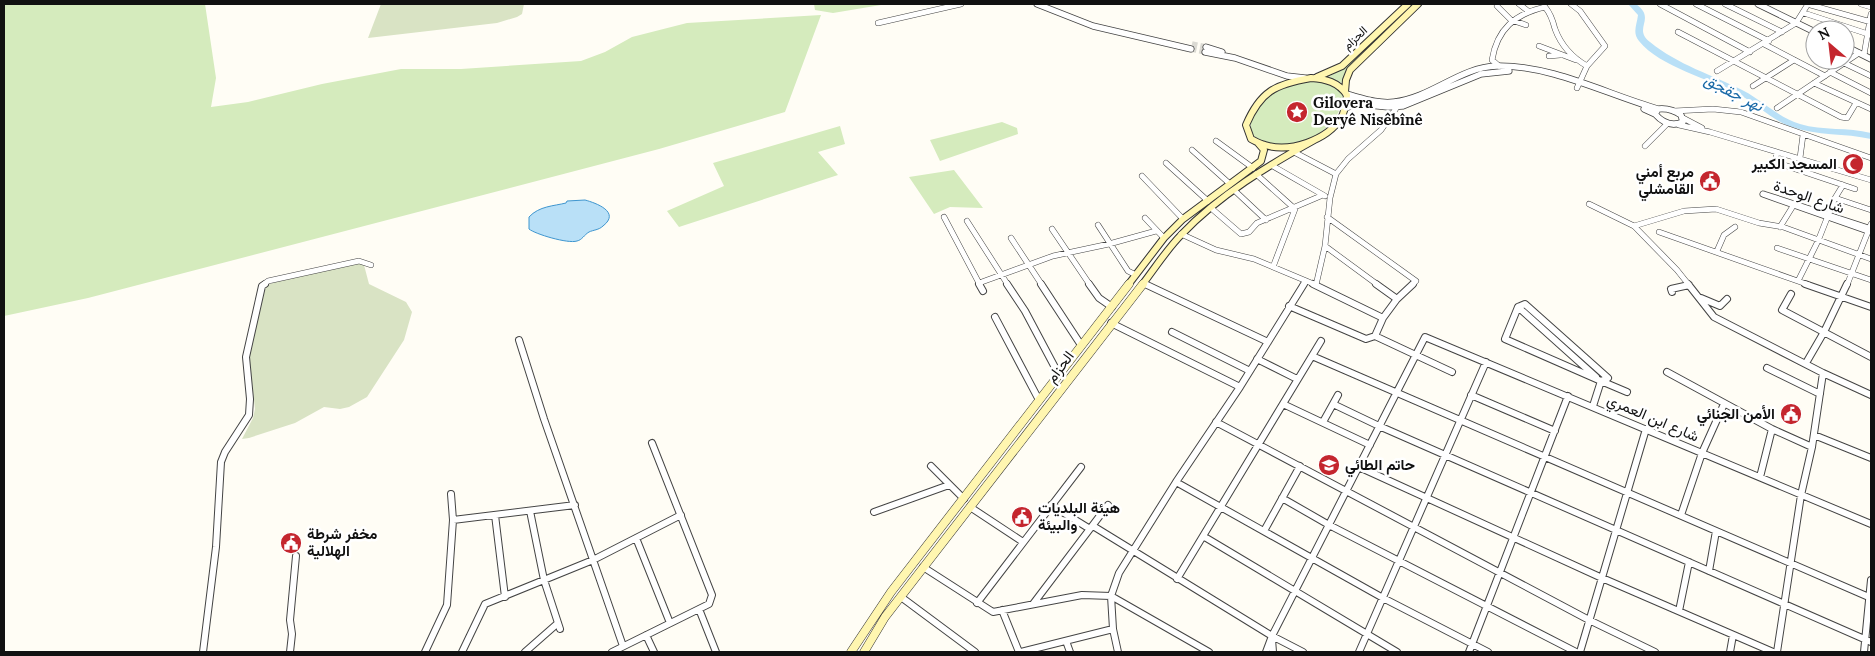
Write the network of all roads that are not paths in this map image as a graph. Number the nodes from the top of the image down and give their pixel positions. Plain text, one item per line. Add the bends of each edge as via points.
1 (962, 4) edge
2 (1037, 4) edge
3 (1408, 4) edge
4 (1418, 4) edge
5 (1520, 4) edge
6 (1571, 4) edge
7 (1664, 4) edge
8 (1696, 4) edge
9 (1724, 4) edge
10 (1758, 4) edge
11 (1808, 4) edge
12 (1861, 4) edge
13 (1497, 6) dead end
14 (1871, 7) edge
15 (1528, 11) junction
16 (1804, 13) junction
17 (1871, 14) edge
18 (1511, 20) junction
19 (1871, 22) edge
20 (878, 23) dead end
21 (1796, 23) junction
22 (1526, 26) dead end
23 (1805, 27) edge
24 (1678, 32) dead end
25 (1782, 32) junction
26 (1870, 34) edge
27 (1870, 42) edge
28 (1766, 43) junction
29 (1191, 46) tunnel mouth
30 (1539, 46) dead end
31 (1205, 49) tunnel mouth
32 (1855, 51) edge
33 (1750, 52) junction
34 (1862, 54) junction
35 (1560, 55) junction
36 (1550, 56) dead end
37 (1855, 58) edge
38 (1871, 58) edge
39 (1576, 60) junction
40 (1794, 60) junction
41 (1734, 62) junction
42 (1499, 66) junction
43 (1587, 66) junction
44 (1855, 68) edge
45 (1833, 70) edge
46 (1716, 71) dead end
47 (1830, 72) junction
48 (1281, 74) junction
49 (1825, 76) junction
50 (1871, 76) edge
51 (1308, 78) junction
52 (1765, 78) junction
53 (1814, 83) junction
54 (1280, 86) junction
55 (1578, 86) junction
56 (1753, 86) dead end
57 (1871, 92) edge
58 (1346, 93) junction
59 (1796, 95) junction
60 (1856, 103) junction
61 (1397, 107) junction
62 (1345, 108) junction
63 (1777, 108) dead end
64 (1871, 109) edge
65 (1674, 111) junction
66 (1657, 112) junction
67 (1682, 118) junction
68 (1667, 124) junction
69 (1679, 125) junction
70 (1710, 132) junction
71 (1802, 135) junction
72 (1316, 139) junction
73 (1216, 141) dead end
74 (1258, 143) junction
75 (1645, 146) dead end
76 (1192, 150) dead end
77 (1292, 151) junction
78 (1776, 152) junction
79 (1800, 158) junction
80 (1871, 158) edge
81 (1166, 163) dead end
82 (1271, 165) junction
83 (1255, 171) junction
84 (1336, 174) junction
85 (1142, 176) dead end
86 (1871, 180) edge
87 (1843, 185) junction
88 (1232, 187) junction
89 (1855, 189) dead end
90 (1323, 195) junction
91 (1835, 198) junction
92 (1330, 199) junction
93 (1209, 204) junction
94 (1588, 204) dead end
95 (1794, 206) junction
96 (1294, 209) junction
97 (1871, 210) edge
98 (1829, 216) junction
99 (944, 217) dead end
100 (1327, 217) junction
101 (1145, 218) dead end
102 (1183, 219) junction
103 (1266, 220) junction
104 (968, 221) dead end
105 (1098, 225) dead end
106 (1634, 226) junction
107 (1735, 227) dead end
108 (1780, 227) junction
109 (1052, 229) dead end
110 (1870, 229) edge
111 (1156, 231) junction
112 (1659, 232) dead end
113 (1181, 234) junction
114 (1012, 238) dead end
115 (1164, 238) junction
116 (1818, 241) junction
117 (1109, 244) junction
118 (1325, 246) junction
119 (1777, 248) dead end
120 (1717, 251) junction
121 (1067, 253) junction
122 (1859, 255) junction
123 (1809, 258) junction
124 (1871, 259) edge
125 (371, 265) dead end
126 (1030, 265) junction
127 (1273, 267) junction
128 (1852, 274) junction
129 (1003, 275) junction
130 (1136, 275) junction
131 (1798, 280) junction
132 (1871, 280) edge
133 (1306, 281) junction
134 (979, 283) junction
135 (1143, 283) junction
136 (1316, 285) junction
137 (1688, 285) junction
138 (983, 291) dead end
139 (1672, 292) dead end
140 (1791, 294) dead end
141 (1841, 296) junction
142 (1699, 298) junction
143 (1397, 299) junction
144 (1727, 299) dead end
145 (1290, 306) junction
146 (1112, 307) junction
147 (1871, 307) edge
148 (995, 317) dead end
149 (1383, 318) junction
150 (1112, 323) junction
151 (1172, 332) dead end
152 (1824, 332) junction
153 (1375, 336) junction
154 (519, 340) dead end
155 (1321, 341) dead end
156 (1268, 342) junction
157 (1081, 345) junction
158 (1416, 355) junction
159 (1312, 356) junction
160 (1871, 358) edge
161 (1257, 359) junction
162 (1486, 362) junction
163 (1806, 363) junction
164 (1767, 368) dead end
165 (1250, 371) junction
166 (1452, 372) dead end
167 (1667, 372) dead end
168 (1823, 373) junction
169 (1059, 375) junction
170 (1297, 379) junction
171 (1602, 381) junction
172 (1240, 387) junction
173 (1396, 392) junction
174 (1627, 392) dead end
175 (1820, 394) junction
176 (1871, 394) edge
177 (1338, 395) dead end
178 (1471, 395) junction
179 (1568, 396) junction
180 (1039, 400) junction
181 (1283, 404) junction
182 (1333, 404) junction
183 (1724, 404) junction
184 (1593, 406) junction
185 (1460, 420) junction
186 (1216, 422) junction
187 (1323, 422) junction
188 (1379, 426) junction
189 (1646, 429) junction
190 (1772, 430) junction
191 (1555, 431) junction
192 (1814, 435) junction
193 (652, 443) dead end
194 (1258, 444) junction
195 (1370, 445) junction
196 (1812, 447) junction
197 (1702, 453) junction
198 (1445, 455) junction
199 (1545, 457) junction
200 (1871, 458) edge
201 (931, 466) dead end
202 (1300, 466) junction
203 (1359, 466) junction
204 (1081, 467) dead end
205 (1760, 478) junction
206 (1176, 482) junction
207 (949, 485) junction
208 (1347, 490) junction
209 (1531, 492) junction
210 (1628, 492) junction
211 (451, 494) dead end
212 (1801, 495) junction
213 (1282, 498) junction
214 (1426, 498) junction
215 (964, 499) junction
216 (575, 505) junction
217 (1108, 505) dead end
218 (1051, 506) junction
219 (970, 507) junction
220 (1220, 508) junction
221 (530, 511) junction
222 (874, 512) dead end
223 (495, 515) junction
224 (681, 515) junction
225 (1681, 516) junction
226 (453, 520) junction
227 (1871, 524) edge
228 (1329, 525) junction
229 (1414, 527) junction
230 (1091, 528) junction
231 (1617, 530) junction
232 (1264, 531) junction
233 (1716, 531) junction
234 (1203, 536) junction
235 (636, 538) junction
236 (1513, 538) junction
237 (1023, 542) junction
238 (1132, 549) junction
239 (296, 556) dead end
240 (1312, 557) junction
241 (593, 560) junction
242 (1398, 561) junction
243 (1690, 562) junction
244 (1791, 563) junction
245 (923, 567) junction
246 (1709, 571) junction
247 (1500, 572) junction
248 (1602, 578) junction
249 (1177, 579) junction
250 (544, 580) junction
251 (1871, 580) edge
252 (1295, 592) junction
253 (901, 596) junction
254 (1111, 596) junction
255 (505, 597) junction
256 (1382, 598) junction
257 (1870, 598) edge
258 (977, 603) junction
259 (1784, 603) junction
260 (1033, 604) junction
261 (1486, 606) junction
262 (699, 610) junction
263 (1002, 610) junction
264 (1678, 611) junction
265 (1589, 620) junction
266 (670, 623) junction
267 (1113, 629) junction
268 (1366, 634) junction
269 (1733, 634) junction
270 (646, 635) junction
271 (1272, 636) junction
272 (1868, 640) edge
273 (1066, 641) junction
274 (1472, 644) junction
275 (623, 646) junction
276 (1117, 650) edge
277 (1030, 651) edge
278 (203, 652) edge
279 (290, 652) edge
280 (424, 652) edge
281 (462, 652) edge
282 (525, 652) edge
283 (612, 652) edge
284 (654, 652) edge
285 (716, 652) edge
286 (852, 652) edge
287 (864, 652) edge
288 (975, 652) edge
289 (1020, 652) edge
290 (1070, 652) edge
291 (1124, 652) edge
292 (1208, 652) edge
293 (1266, 652) edge
294 (1273, 652) edge
295 (1303, 652) edge
296 (1358, 652) edge
297 (1397, 652) edge
298 (1469, 652) edge
299 (1488, 652) edge
300 (1576, 652) edge
301 (1580, 652) edge
302 (1655, 652) edge
303 (1730, 652) edge
304 (1772, 652) edge
305 (1777, 652) edge
306 (1864, 652) edge

1 - 20 street
2 - 29 street via 1093,24 1163,43
3 - 51 main road, الحزام via 1342,66
4 - 58 main road, الحزام via 1350,70
5 - 15 street
6 - 43 street via 1580,10 1605,46
7 - 33 street
8 - 28 street
9 - 25 street
10 - 21 street
11 - 16 street
11 - 19 street
12 - 14 street
13 - 18 street
15 - 18 street
15 - 39 street via 1545,7 1549,11 1556,31
16 - 21 street
16 - 26 street
17 - 19 street
18 - 22 street
18 - 42 street via 1500,32 1492,52 1492,60
19 - 26 street
21 - 23 street
21 - 25 street
24 - 41 street
25 - 28 street
26 - 27 street
27 - 34 street
28 - 33 street
28 - 40 street
30 - 35 street
31 - 48 street
32 - 34 street
33 - 41 street
34 - 37 street
34 - 38 street
35 - 36 street
35 - 39 street
39 - 43 street
40 - 49 street
40 - 52 street
41 - 46 street
41 - 52 street
42 - 55 street via 1528,69
42 - 58 street via 1476,69 1397,101 1384,102
43 - 55 street
44 - 50 street
45 - 47 street
47 - 49 street
47 - 57 street
48 - 51 street
48 - 54 street via 1285,78
49 - 53 street
51 - 54 main road
51 - 58 main road via 1331,81
52 - 56 street
52 - 59 street
53 - 59 street
53 - 60 street
54 - 74 main road via 1258,100 1247,120 1247,132
55 - 61 street via 1524,73 1492,71
55 - 66 street
58 - 62 main road
59 - 60 street via 1845,118
59 - 63 street
60 - 64 street
61 - 62 street via 1357,104
61 - 84 street via 1380,130
62 - 72 main road via 1338,122
65 - 66 street
65 - 67 street
65 - 71 street via 1734,111 1756,116
66 - 68 street via 1659,120
67 - 69 street
67 - 70 street
68 - 69 street
68 - 75 street
69 - 70 street
70 - 78 street
71 - 79 street
71 - 80 street
72 - 74 main road via 1283,149
72 - 77 main road, الحزام
73 - 83 street
74 - 83 main road via 1264,150 1264,156
76 - 88 street
77 - 82 main road, الحزام
77 - 84 street
78 - 79 street
78 - 87 street via 1775,162
79 - 86 street
81 - 93 street
82 - 83 main road, الحزام
82 - 90 street
83 - 88 main road, الحزام
83 - 96 street
84 - 92 street
85 - 102 street
87 - 89 street
87 - 91 street
88 - 93 main road, الحزام
88 - 103 street
90 - 92 street
90 - 96 street
91 - 97 street
91 - 98 street
92 - 100 street
93 - 102 main road, الحزام
93 - 103 street via 1241,234
93 - 113 main road, الحزام
94 - 106 street
95 - 98 street, شارع الوحدة
95 - 98 street, شارع الوحدة via 1763,194
95 - 108 street
96 - 103 street
96 - 127 street
98 - 110 street, شارع الوحدة
98 - 116 street
99 - 134 street
100 - 118 street
100 - 143 street via 1416,281
101 - 111 street
102 - 115 main road, الحزام
104 - 129 street
105 - 117 street
106 - 108 street via 1684,211 1716,209
106 - 137 street
107 - 120 street via 1724,236
108 - 116 street
109 - 121 street
110 - 122 street
111 - 115 street
111 - 117 street
112 - 120 street
113 - 127 street via 1216,250 1239,254
113 - 135 main road, الحزام
114 - 126 street
115 - 130 main road, الحزام
116 - 122 street
116 - 123 street
117 - 121 street
117 - 130 street via 1128,271
118 - 136 street
118 - 143 street
119 - 123 street
120 - 131 street
121 - 126 street
121 - 146 street via 1101,301
122 - 124 street
122 - 128 street
123 - 128 street
123 - 131 street
125 - 278 street via 359,261 268,281 262,286 246,357 249,415 221,462 216,547
126 - 129 street
126 - 157 street
127 - 133 street
128 - 132 street
128 - 141 street
129 - 134 street
129 - 169 street
130 - 146 main road, الحزام
131 - 141 street
133 - 136 street
133 - 145 street
134 - 138 street
135 - 150 main road, الحزام
135 - 156 street
136 - 149 street
137 - 139 street via 1671,289
137 - 142 street
140 - 152 street via 1782,310
141 - 147 street
141 - 152 street
142 - 144 street via 1720,306
142 - 163 street via 1714,317
143 - 149 street
145 - 153 street via 1366,339
145 - 156 street
146 - 157 main road, الحزام
148 - 180 street
149 - 153 street
150 - 172 street
150 - 219 main road, الحزام
151 - 165 street
152 - 160 street
152 - 163 street
153 - 158 street
154 - 216 street
155 - 159 street
156 - 161 street
157 - 169 main road, الحزام
158 - 162 street, شارع ابن العمري via 1425,337
158 - 166 street
158 - 173 street
159 - 170 street
159 - 173 street
161 - 165 street
161 - 170 street
162 - 178 street
162 - 179 street, شارع ابن العمري
163 - 168 street
164 - 175 street
165 - 172 street
167 - 183 street
168 - 175 street
168 - 176 street
169 - 180 main road, الحزام
170 - 181 street
171 - 171 street via 1505,339 1518,307 1608,378
171 - 174 street
171 - 184 street
172 - 186 street
173 - 185 street
173 - 188 street
175 - 192 street
177 - 182 street
178 - 185 street
178 - 191 street
179 - 184 street, شارع ابن العمري
179 - 191 street
180 - 215 main road, الحزام
181 - 187 street
181 - 194 street
182 - 187 street
182 - 188 street
183 - 190 street
183 - 197 street
184 - 189 street, شارع ابن العمري
185 - 198 street
185 - 199 street
186 - 194 street
186 - 206 street
187 - 195 street
188 - 195 street
188 - 198 street
189 - 197 street, شارع ابن العمري
189 - 210 street
190 - 196 street
190 - 205 street
191 - 199 street
192 - 196 street
192 - 200 street
193 - 224 street
194 - 202 street
194 - 220 street
195 - 203 street
196 - 212 street
197 - 205 street, شارع ابن العمري
197 - 225 street
198 - 209 street
198 - 214 street
199 - 209 street
199 - 210 street
201 - 207 street
202 - 208 street
202 - 213 street
203 - 208 street
203 - 214 street
204 - 218 street
205 - 212 street, شارع ابن العمري
206 - 220 street
206 - 238 street
207 - 215 street
207 - 222 street
208 - 228 street
208 - 229 street
209 - 231 street
209 - 236 street
210 - 225 street
210 - 231 street
211 - 226 street
212 - 227 street, شارع ابن العمري
212 - 244 street
213 - 228 street
213 - 232 street
214 - 229 street
214 - 236 street
215 - 286 main road, الحزام via 877,610
216 - 221 street
216 - 241 street
217 - 230 street
218 - 230 street
218 - 237 street
219 - 237 street
219 - 245 main road, الحزام
220 - 232 street
220 - 234 street
221 - 223 street
221 - 250 street
223 - 226 street
223 - 255 street
224 - 235 street
224 - 262 street via 712,595 709,604
225 - 233 street
226 - 280 street via 447,605
228 - 240 street
228 - 242 street
229 - 242 street
229 - 247 street
230 - 238 street
230 - 260 street
231 - 243 street
231 - 248 street
232 - 240 street
233 - 244 street
233 - 246 street
234 - 249 street
234 - 252 street
235 - 241 street
235 - 266 street
236 - 247 street
236 - 248 street
237 - 258 street
238 - 249 street
238 - 254 street
239 - 279 street
240 - 252 street
240 - 256 street
241 - 250 street
241 - 275 street
242 - 256 street
242 - 261 street
243 - 246 street
243 - 264 street
244 - 257 street
244 - 259 street
245 - 253 main road, الحزام
245 - 258 street
246 - 259 street
247 - 261 street
247 - 265 street
248 - 264 street
248 - 265 street
249 - 271 street
250 - 255 street
250 - 282 street via 559,626 540,637
251 - 257 street
252 - 268 street
252 - 271 street
253 - 287 main road, الحزام
253 - 288 street
254 - 260 street via 1082,595
254 - 267 street
254 - 292 street
255 - 281 street via 485,604
256 - 268 street
256 - 274 street
257 - 272 street
258 - 263 street via 993,612
259 - 272 street
259 - 305 street
260 - 263 street
261 - 274 street
261 - 300 street
262 - 266 street
262 - 285 street
263 - 289 street
264 - 269 street
265 - 301 street
265 - 302 street
266 - 270 street
267 - 273 street
267 - 276 street
268 - 296 street
268 - 297 street
269 - 303 street
269 - 304 street
270 - 275 street
270 - 284 street
271 - 293 street
271 - 294 street
271 - 295 street
272 - 306 street
273 - 277 street
273 - 290 street
274 - 298 street
274 - 299 street
275 - 283 street
276 - 291 street
277 - 289 street

